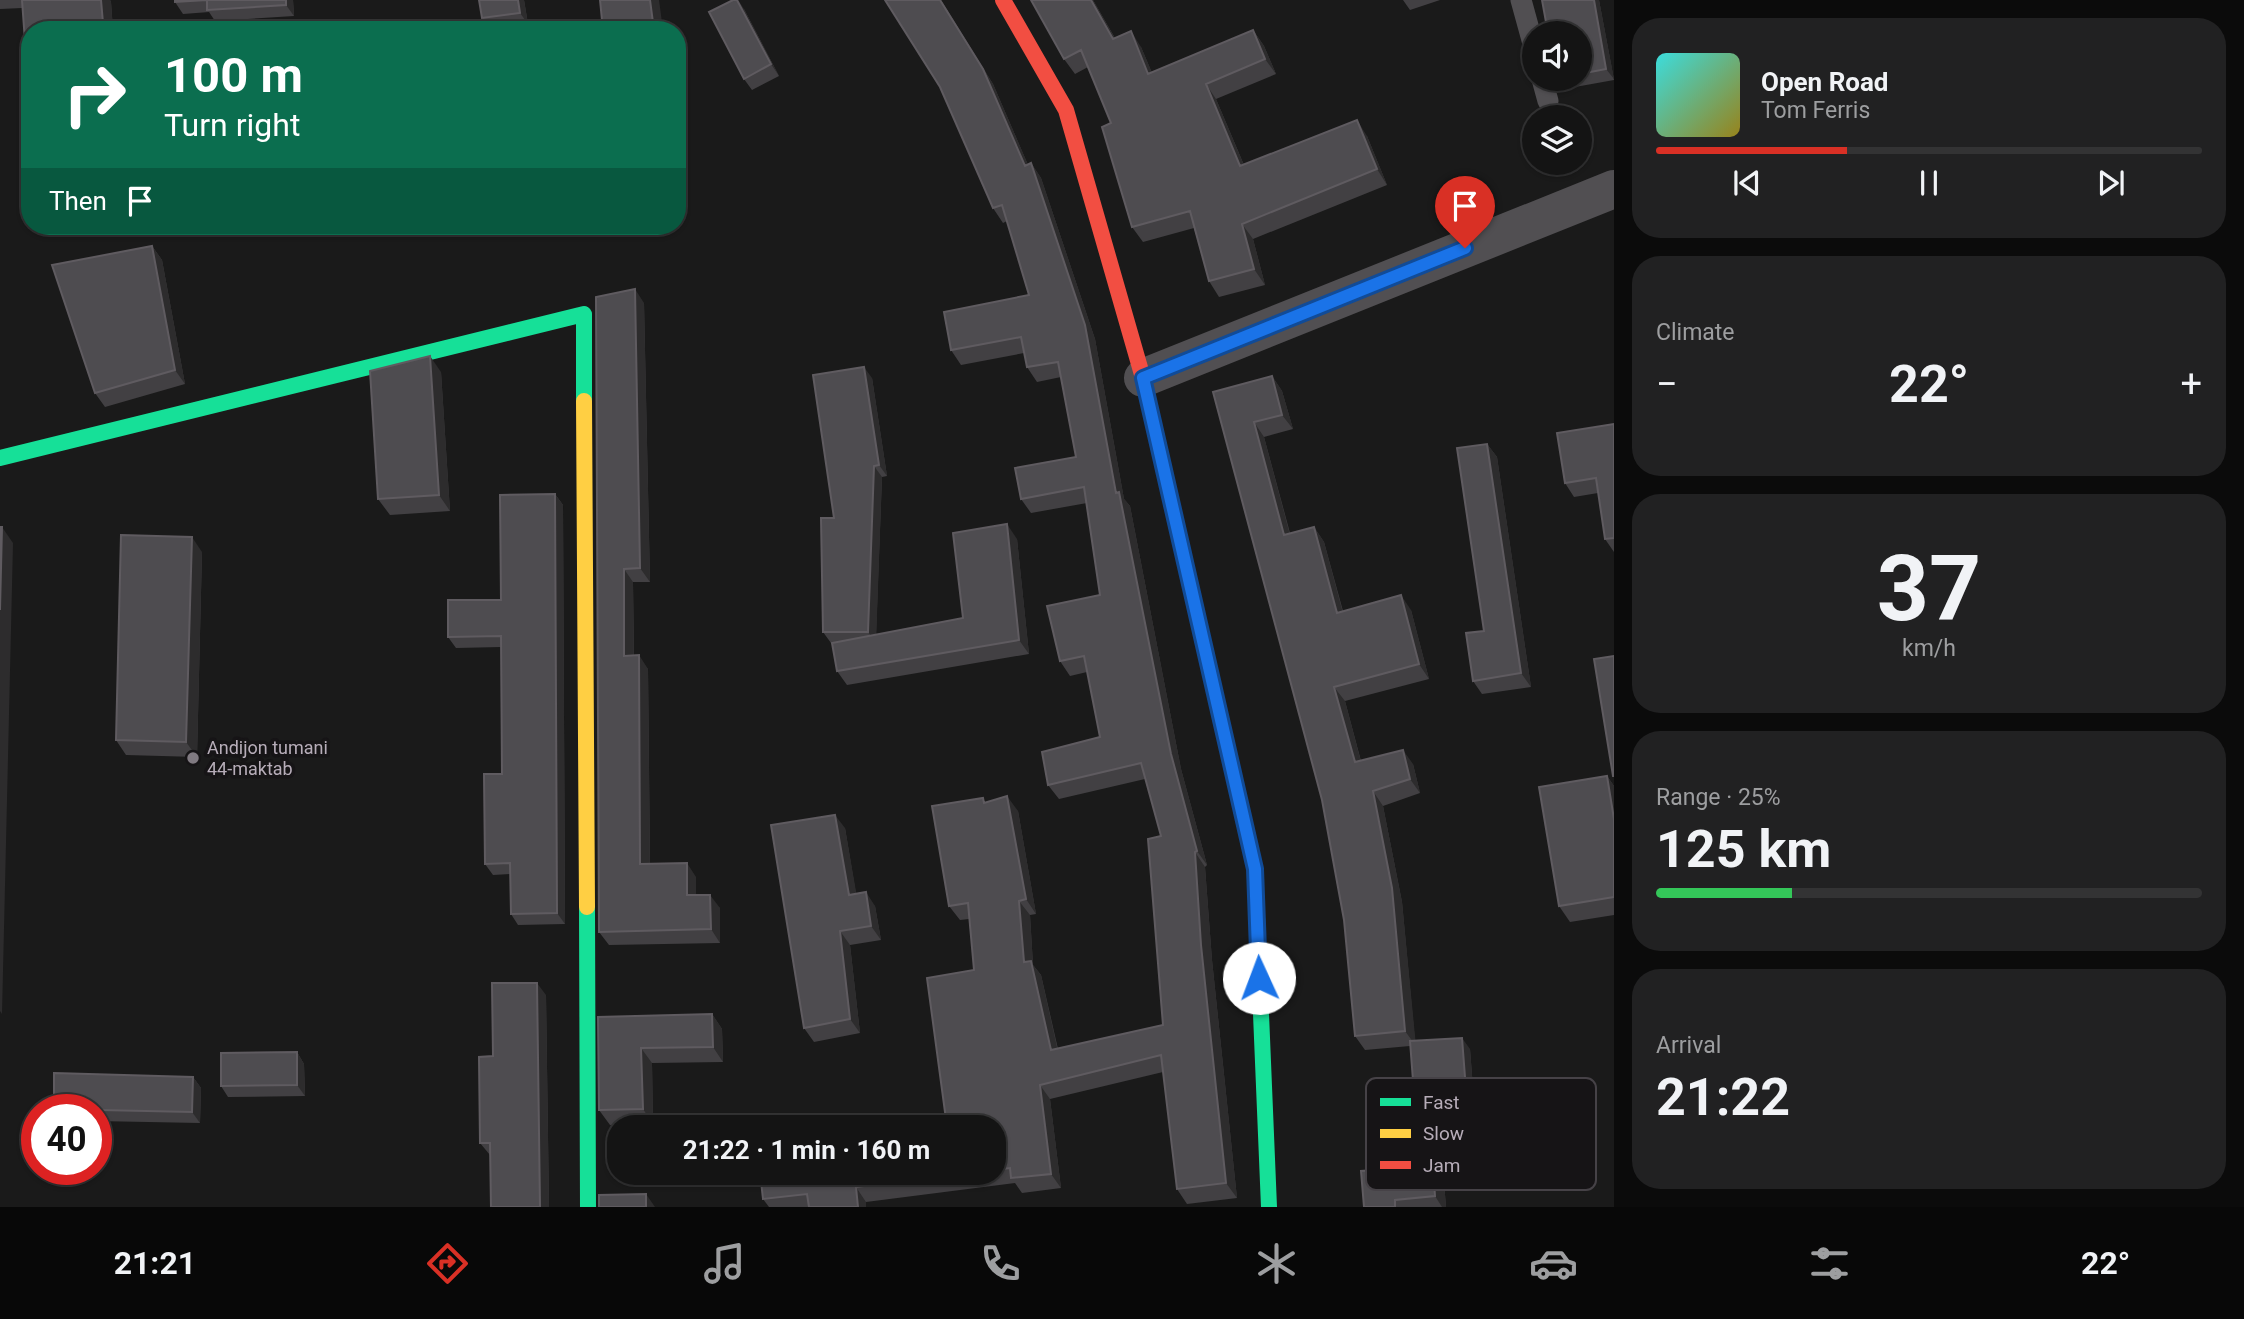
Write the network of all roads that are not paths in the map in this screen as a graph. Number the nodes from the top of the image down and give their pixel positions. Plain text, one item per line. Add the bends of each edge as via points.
1 (1003, 0) edge
2 (1521, 0) edge
3 (1527, 21) edge
4 (1545, 91) edge
5 (1548, 101) dead end
6 (1614, 189) edge
7 (1143, 378) junction
8 (0, 457) edge
9 (589, 1207) edge
10 (1269, 1207) edge

1 - 7 street via 1066,110
2 - 3 lane
4 - 5 lane
6 - 7 street
7 - 10 street via 1255,869
8 - 9 street via 584,314

